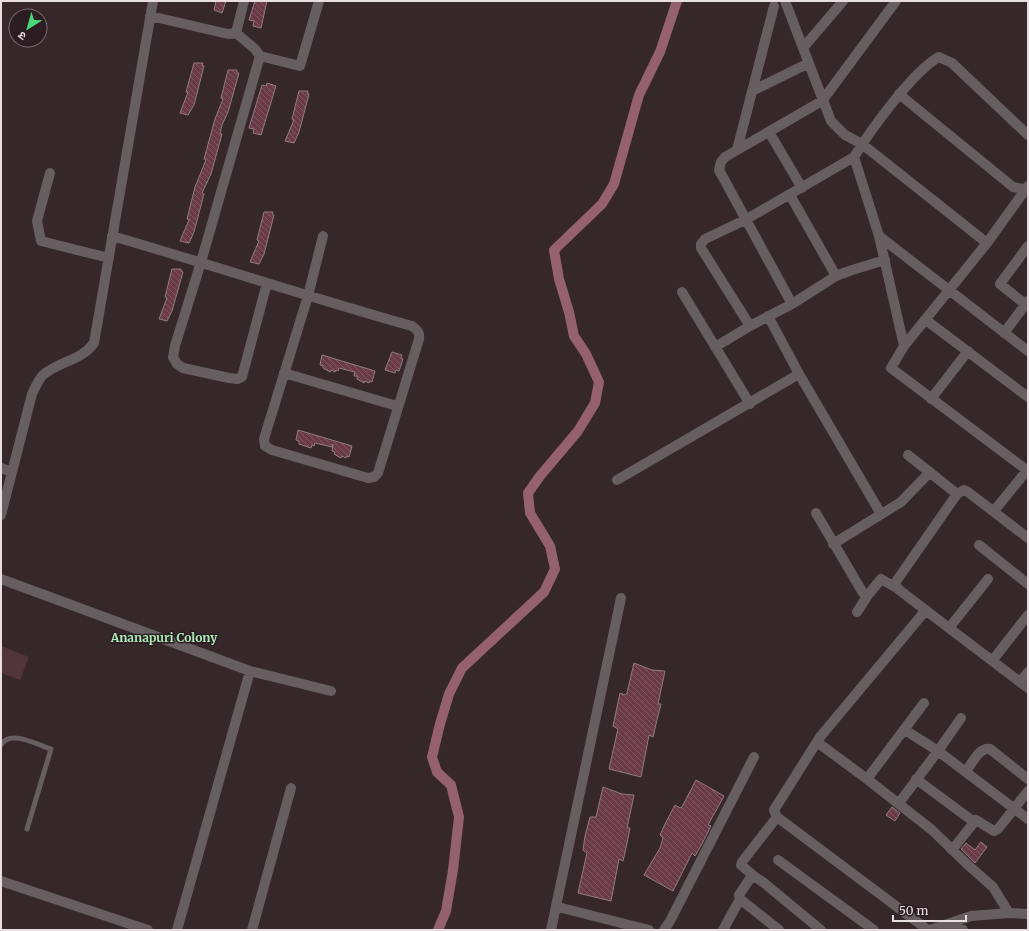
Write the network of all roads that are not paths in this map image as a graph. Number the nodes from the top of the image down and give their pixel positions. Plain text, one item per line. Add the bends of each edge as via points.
1 (153, 1) edge
2 (244, 1) edge
3 (319, 1) edge
4 (785, 1) edge
5 (843, 1) edge
6 (896, 1) edge
7 (774, 6) dead end
8 (150, 16) junction
9 (236, 33) junction
10 (803, 48) junction
11 (260, 56) junction
12 (809, 63) junction
13 (752, 91) junction
14 (899, 94) junction
15 (822, 101) junction
16 (769, 132) junction
17 (1028, 135) edge
18 (862, 144) junction
19 (737, 150) junction
20 (854, 157) junction
21 (50, 173) dead end
22 (802, 188) junction
23 (1027, 189) edge
24 (790, 195) junction
25 (745, 220) junction
26 (112, 236) junction
27 (323, 236) dead end
28 (879, 236) junction
29 (987, 243) junction
30 (1028, 246) edge
31 (109, 258) junction
32 (885, 260) junction
33 (201, 262) junction
34 (836, 276) junction
35 (267, 283) junction
36 (682, 292) dead end
37 (949, 292) junction
38 (308, 296) junction
39 (1027, 303) edge
40 (792, 304) junction
41 (768, 316) junction
42 (926, 320) junction
43 (750, 326) junction
44 (1004, 333) junction
45 (904, 346) junction
46 (715, 347) junction
47 (968, 351) junction
48 (1028, 351) edge
49 (284, 374) junction
50 (800, 374) junction
51 (1028, 397) edge
52 (931, 398) junction
53 (750, 404) junction
54 (397, 406) junction
55 (908, 455) dead end
56 (1, 468) edge
57 (1028, 470) edge
58 (12, 472) junction
59 (930, 472) junction
60 (617, 480) dead end
61 (957, 494) junction
62 (994, 511) junction
63 (816, 513) dead end
64 (881, 514) junction
65 (1, 515) edge
66 (1028, 538) edge
67 (833, 544) junction
68 (979, 545) dead end
69 (1, 579) edge
70 (988, 579) dead end
71 (1028, 584) edge
72 (895, 587) junction
73 (868, 595) junction
74 (621, 598) dead end
75 (926, 610) junction
76 (857, 612) dead end
77 (1028, 614) edge
78 (949, 628) junction
79 (992, 661) junction
80 (250, 671) junction
81 (1028, 672) edge
82 (1024, 685) edge
83 (331, 691) dead end
84 (924, 703) dead end
85 (961, 718) dead end
86 (904, 730) junction
87 (817, 742) junction
88 (1, 745) edge
89 (938, 751) junction
90 (754, 757) dead end
91 (966, 771) junction
92 (867, 779) junction
93 (916, 779) junction
94 (1028, 779) edge
95 (291, 788) dead end
96 (1028, 791) edge
97 (899, 803) junction
98 (1015, 809) junction
99 (777, 817) junction
100 (1028, 819) edge
101 (974, 822) junction
102 (27, 829) dead end
103 (952, 850) junction
104 (778, 860) dead end
105 (755, 877) junction
106 (1, 881) edge
107 (740, 899) junction
108 (558, 907) junction
109 (1009, 913) junction
110 (1028, 914) edge
111 (943, 928) edge
112 (148, 930) edge
113 (177, 930) edge
114 (252, 930) edge
115 (552, 930) edge
116 (649, 930) edge
117 (664, 930) edge
118 (723, 930) edge
119 (779, 930) edge
120 (821, 930) edge
121 (874, 930) edge
122 (929, 930) edge
123 (963, 930) edge

1 - 8 street
2 - 9 street
3 - 11 street via 300,66
4 - 10 street
5 - 10 street
6 - 15 street
7 - 13 street
8 - 9 street via 228,34
8 - 26 street
9 - 11 street
10 - 12 street
11 - 33 street
12 - 13 street
12 - 15 street
13 - 19 street
14 - 17 street via 932,61 939,57 946,59
14 - 18 street
14 - 23 street via 1013,187
15 - 16 street
15 - 18 street via 831,121 845,135
16 - 19 street
16 - 22 street
18 - 20 street
18 - 29 street
19 - 25 street via 721,162 719,170
20 - 22 street
20 - 28 street
21 - 31 street via 37,221 41,241
22 - 24 street
23 - 29 street
24 - 25 street
24 - 34 street
25 - 40 street
25 - 43 street via 705,239 701,248
26 - 31 street
26 - 33 street
27 - 38 street
28 - 32 street
28 - 37 street
29 - 37 street
30 - 39 street via 1000,284
31 - 58 street via 94,343 88,352 50,370 38,382 32,394
32 - 34 street
32 - 45 street
33 - 35 street
33 - 35 street via 173,357 183,368 229,378 242,377
34 - 40 street
35 - 38 street
36 - 46 street
37 - 42 street
37 - 44 street
38 - 49 street
38 - 54 street via 412,326 417,330 419,339
39 - 44 street
40 - 41 street
41 - 43 street
41 - 50 street
42 - 45 street
42 - 47 street
43 - 46 street
44 - 48 street
45 - 52 street via 891,368
46 - 53 street
47 - 51 street
47 - 52 street
49 - 54 street
49 - 54 street via 264,439 265,446 368,478 378,473
50 - 53 street
50 - 64 street
52 - 57 street
53 - 60 street
55 - 59 street
56 - 58 street
57 - 62 street
58 - 65 street
59 - 61 street
59 - 64 street via 906,498
61 - 62 street via 964,490
61 - 72 street via 896,580
62 - 66 street
63 - 67 street
64 - 67 street
67 - 73 street via 859,588
68 - 71 street
69 - 80 street
70 - 78 street
72 - 73 street via 881,579
72 - 75 street
73 - 76 street
74 - 108 street
75 - 78 street
75 - 87 street
77 - 79 street
78 - 79 street
79 - 82 street
80 - 83 street
80 - 113 street
81 - 82 street
84 - 86 street
85 - 89 street
86 - 89 street
86 - 92 street
87 - 92 street
87 - 99 street via 776,806
88 - 102 lane via 8,738 15,738 50,749
89 - 91 street
89 - 93 street
90 - 117 street
91 - 94 street via 986,748
91 - 98 street
92 - 97 street
93 - 97 street
93 - 101 street
95 - 114 street
96 - 98 street
97 - 103 street
98 - 100 street
98 - 101 street via 994,831 976,820
99 - 105 street via 742,862
99 - 122 street
101 - 103 street
103 - 109 street via 993,887
104 - 121 street
105 - 107 street via 751,877 740,892
105 - 120 street
106 - 112 street
107 - 118 street
107 - 119 street
108 - 115 street
108 - 116 street
109 - 110 street
109 - 111 street via 971,916
111 - 122 street
111 - 123 street

